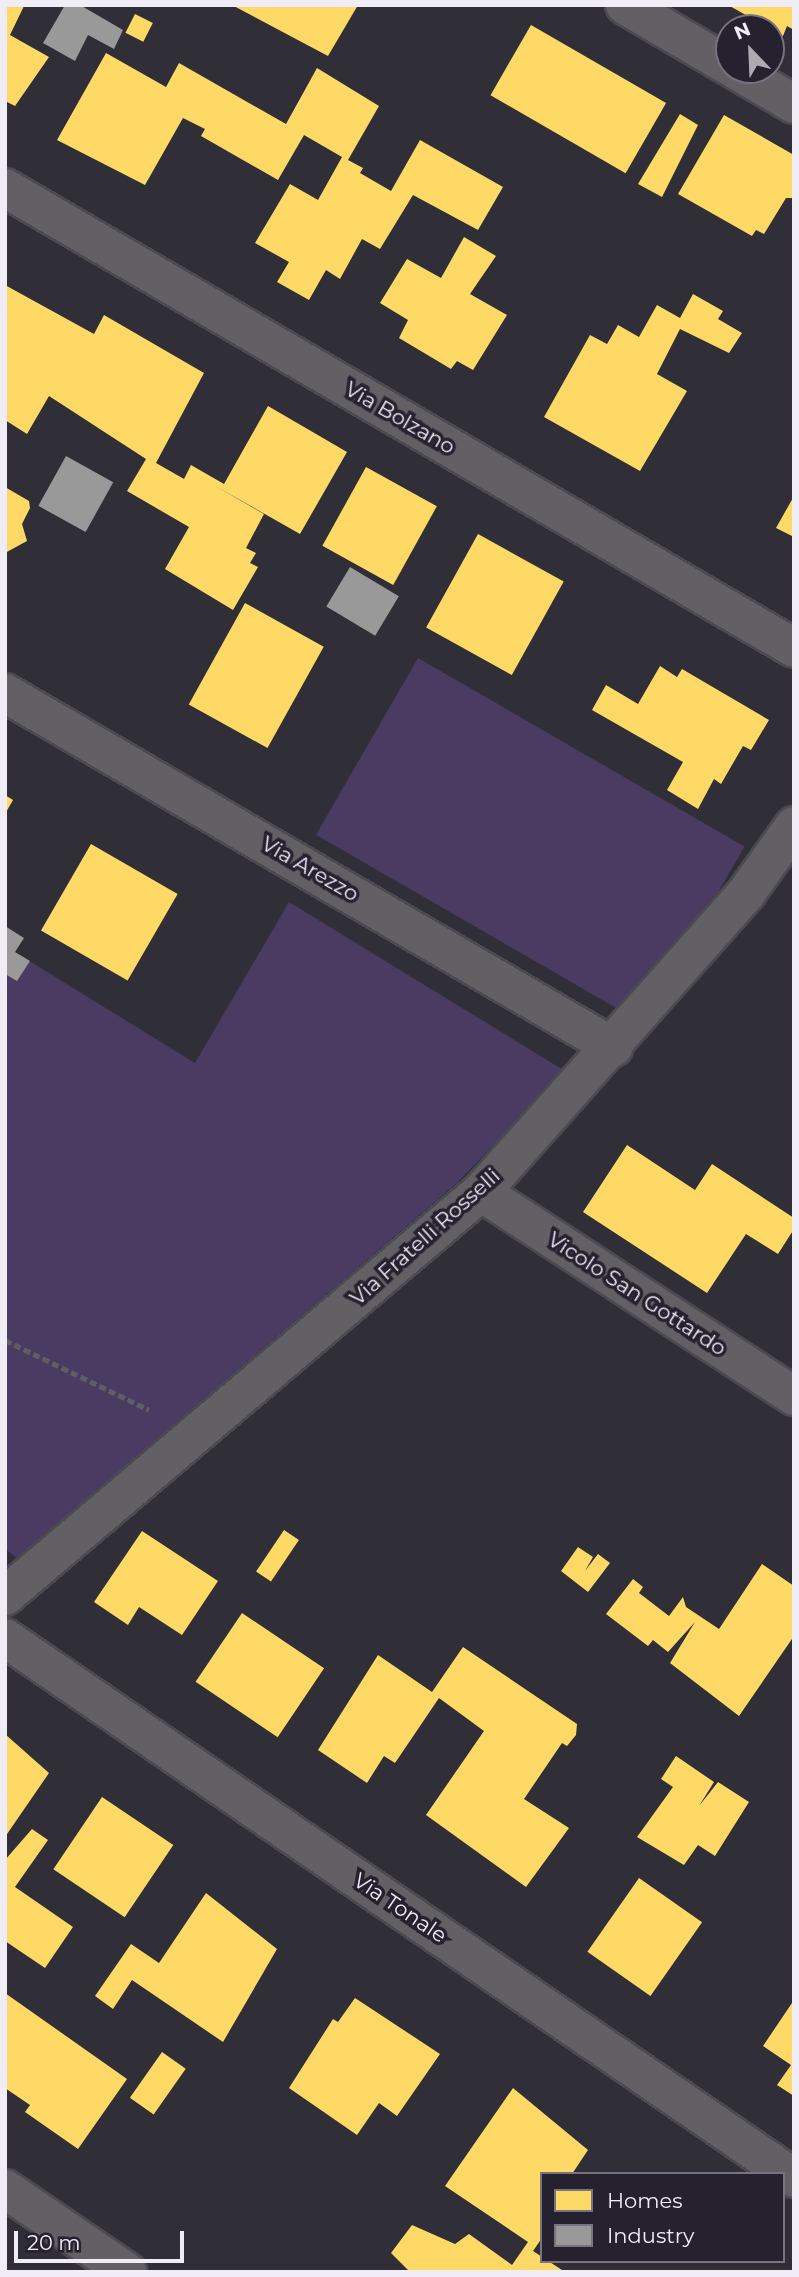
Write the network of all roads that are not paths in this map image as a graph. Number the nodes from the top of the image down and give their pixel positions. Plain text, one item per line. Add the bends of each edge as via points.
1 (625, 5) edge
2 (715, 58) edge
3 (760, 84) edge
4 (794, 104) edge
5 (5, 188) edge
6 (794, 648) edge
7 (5, 692) edge
8 (794, 826) edge
9 (613, 1047) junction
10 (481, 1192) junction
11 (794, 1396) edge
12 (5, 1596) edge
13 (5, 1638) edge
14 (794, 2178) edge
15 (5, 2189) edge
16 (127, 2272) edge

1 - 2 street
3 - 4 street
5 - 6 street, Via Bolzano
7 - 9 street, Via Arezzo
8 - 9 street, Via Fratelli Rosselli via 747,892
9 - 10 street, Via Fratelli Rosselli
10 - 11 street, Vicolo San Gottardo
10 - 12 street, Via Fratelli Rosselli
13 - 14 street, Via Tonale
15 - 16 street

